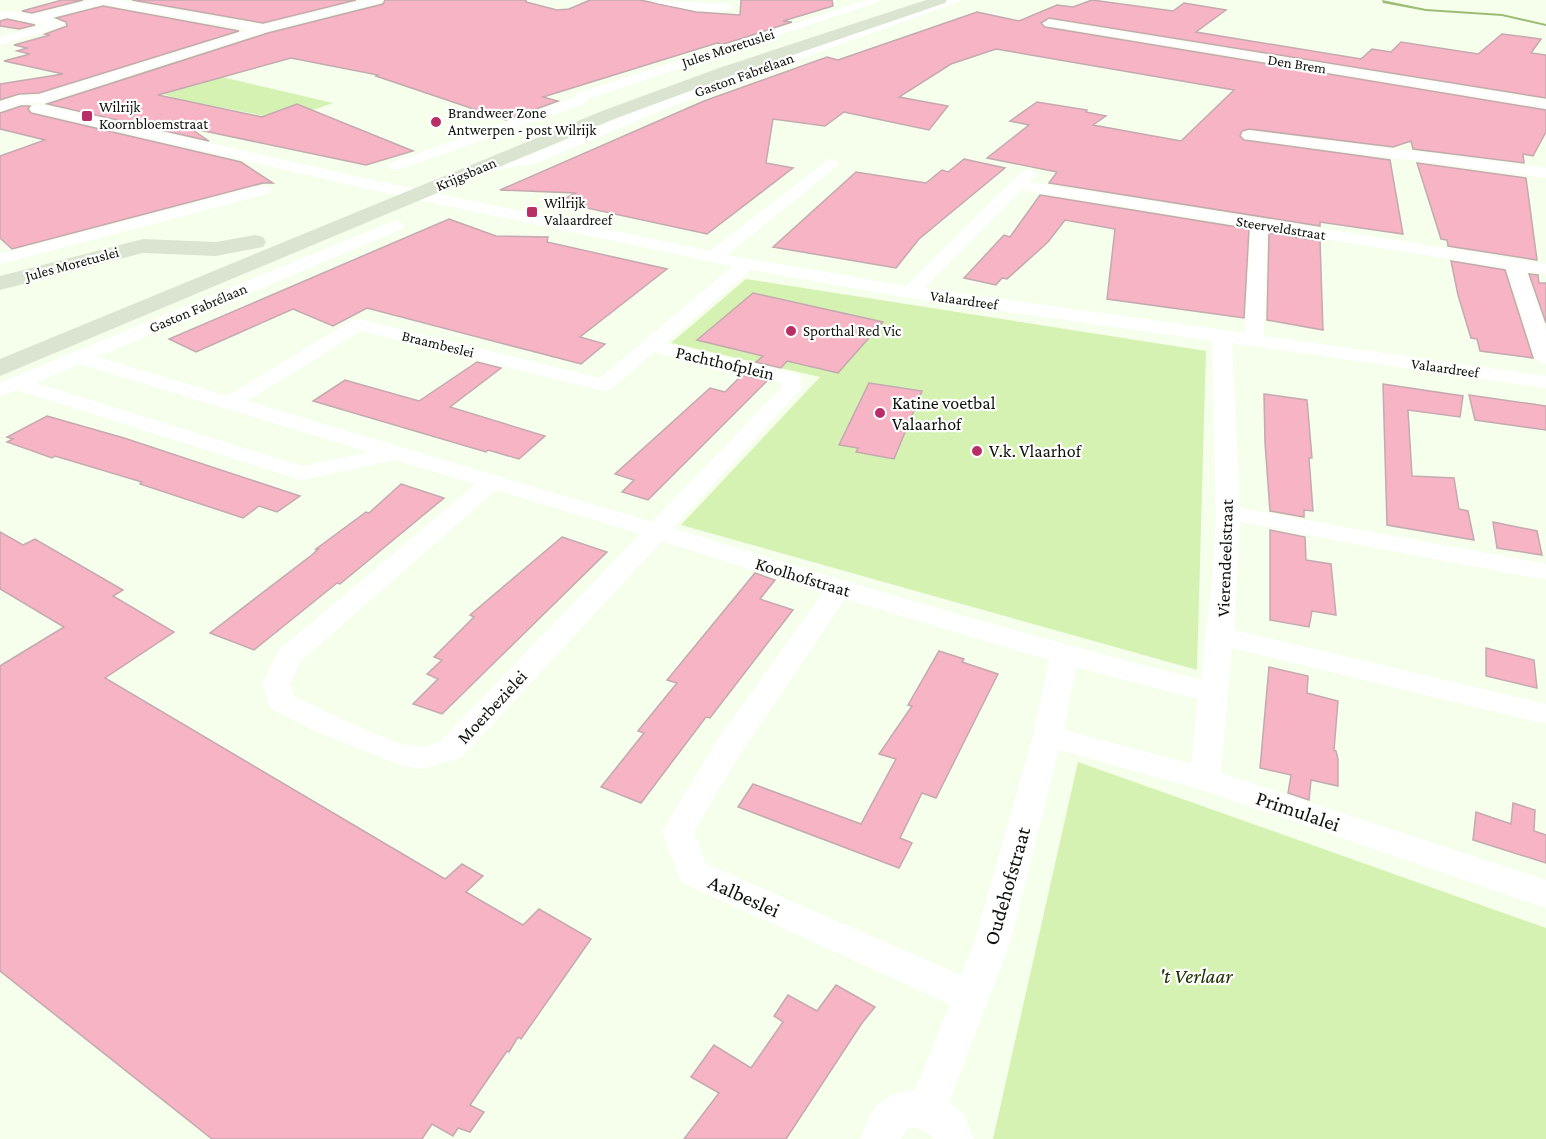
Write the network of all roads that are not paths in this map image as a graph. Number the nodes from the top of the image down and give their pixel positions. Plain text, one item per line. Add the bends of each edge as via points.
1 (103, 0) edge
2 (378, 0) edge
3 (656, 0) edge
4 (879, 0) edge
5 (903, 0) edge
6 (940, 0) edge
7 (959, 0) edge
8 (728, 7) dead end
9 (0, 16) edge
10 (34, 19) junction
11 (1049, 23) dead end
12 (263, 29) junction
13 (0, 41) edge
14 (38, 104) junction
15 (1546, 104) edge
16 (581, 105) junction
17 (2, 107) edge
18 (1249, 135) dead end
19 (227, 139) dead end
20 (204, 146) junction
21 (831, 164) dead end
22 (396, 166) dead end
23 (1032, 171) dead end
24 (487, 172) junction
25 (1546, 173) edge
26 (1017, 185) junction
27 (386, 188) junction
28 (264, 190) dead end
29 (418, 194) junction
30 (1259, 224) junction
31 (396, 225) dead end
32 (121, 228) junction
33 (143, 246) junction
34 (713, 256) junction
35 (0, 259) edge
36 (185, 259) junction
37 (747, 264) junction
38 (1515, 264) junction
39 (1546, 269) edge
40 (0, 284) edge
41 (910, 292) junction
42 (1222, 337) junction
43 (1254, 342) junction
44 (0, 345) edge
45 (652, 346) junction
46 (79, 358) junction
47 (1546, 359) edge
48 (5, 380) edge
49 (1546, 382) edge
50 (228, 404) junction
51 (395, 454) junction
52 (492, 482) junction
53 (1228, 513) junction
54 (657, 531) junction
55 (1546, 572) edge
56 (839, 589) junction
57 (1221, 636) junction
58 (1064, 655) junction
59 (1212, 693) junction
60 (1546, 714) edge
61 (1048, 736) junction
62 (1205, 779) junction
63 (1546, 894) edge
64 (970, 996) junction
65 (927, 1109) junction
66 (881, 1139) edge
67 (954, 1139) edge

1 - 10 street
1 - 12 street
2 - 12 street
3 - 8 street
4 - 16 street, Jules Moretuslei via 583,96
5 - 16 main road, Krijgsbaan
6 - 24 main road, Krijgsbaan via 684,86
7 - 24 street, Gaston Fabrélaan via 752,71 657,106 532,160
9 - 10 street
10 - 13 street via 59,24
11 - 15 street, Den Brem
12 - 14 street
14 - 17 street via 24,111
14 - 20 street, Valaardreef
16 - 22 street, Jules Moretuslei
16 - 27 main road, Krijgsbaan
18 - 25 street
19 - 20 street
20 - 27 street, Valaardreef
21 - 34 street
23 - 26 street
24 - 29 main road, Krijgsbaan
26 - 30 street, Steerveldstraat
26 - 41 street
27 - 29 street, Valaardreef
27 - 36 main road, Krijgsbaan via 255,242
28 - 32 street, Jules Moretuslei
29 - 34 street, Valaardreef
29 - 48 main road, Krijgsbaan
30 - 38 street, Steerveldstraat
30 - 43 street
31 - 46 street, Gaston Fabrélaan
32 - 33 street, Jules Moretuslei
32 - 35 street, Jules Moretuslei
33 - 36 main road, Jules Moretuslei via 162,245
33 - 40 main road, Jules Moretuslei
34 - 37 street, Valaardreef
36 - 44 main road, Krijgsbaan
37 - 41 street, Valaardreef
37 - 45 street, Pachthofplein
38 - 39 street, Steerveldstraat
38 - 47 street
41 - 42 street, Valaardreef
42 - 43 street, Valaardreef
42 - 53 street, Vierendeelstraat
43 - 49 street, Valaardreef
45 - 50 street, Braambeslei via 604,385 358,325
45 - 54 street, Pachthofplein via 791,378 791,389
46 - 48 street, Gaston Fabrélaan
46 - 50 street, Koolhofstraat
48 - 51 street, Koolhofstraat via 302,473
50 - 51 street, Koolhofstraat
51 - 52 street, Koolhofstraat
52 - 54 street, Koolhofstraat
52 - 54 street, Moerbezielei via 289,657 276,684 281,702 400,754 421,758 450,750
53 - 55 street
53 - 57 street, Vierendeelstraat
54 - 56 street, Koolhofstraat
56 - 58 street, Koolhofstraat
56 - 64 street, Aalbeslei via 726,751 678,832 693,873
57 - 59 street, Vierendeelstraat
57 - 60 street
58 - 59 street, Koolhofstraat
58 - 61 street, Oudehofstraat
59 - 62 street, Vierendeelstraat
61 - 62 street, Primulalei
61 - 64 street, Oudehofstraat via 992,943
62 - 63 street, Primulalei
64 - 65 street, Oudehofstraat
65 - 66 street via 915,1107 894,1114 886,1121
65 - 67 street via 948,1124

